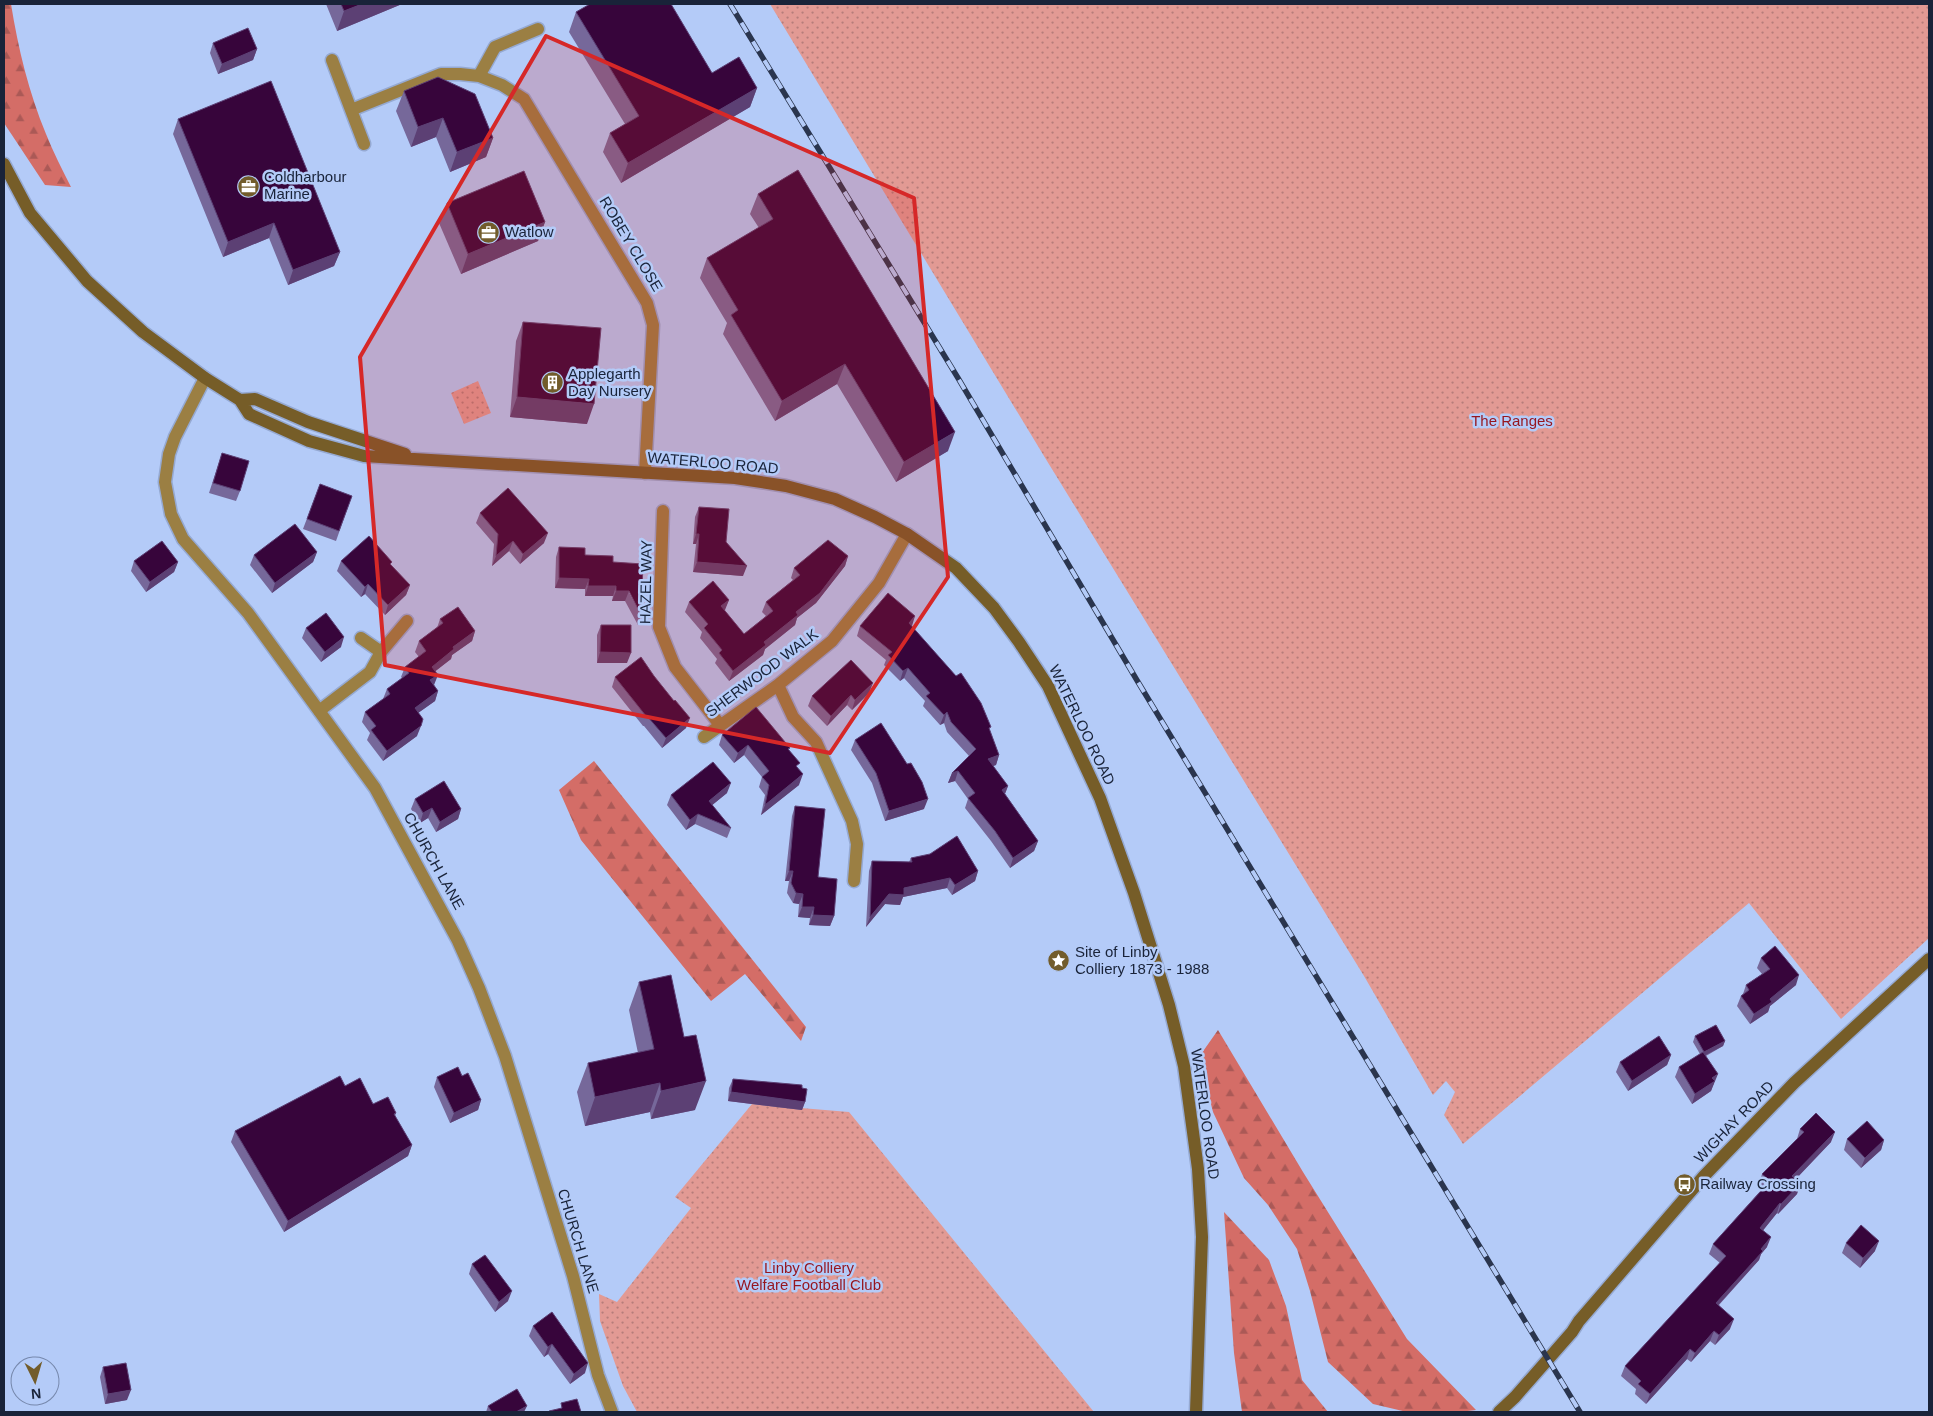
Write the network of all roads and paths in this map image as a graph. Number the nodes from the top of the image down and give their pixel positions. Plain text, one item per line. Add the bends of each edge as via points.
1 (538, 30) dead end
2 (332, 60) dead end
3 (479, 76) junction
4 (351, 110) junction
5 (364, 144) dead end
6 (4, 164) edge
7 (205, 378) junction
8 (240, 400) junction
9 (416, 459) junction
10 (645, 472) junction
11 (664, 511) dead end
12 (907, 534) junction
13 (407, 621) dead end
14 (361, 638) dead end
15 (381, 652) junction
16 (778, 685) junction
17 (319, 711) junction
18 (720, 725) junction
19 (704, 737) dead end
20 (854, 881) dead end
21 (1929, 959) edge
22 (612, 1412) edge
23 (1196, 1412) edge
24 (1499, 1412) edge

1 - 3 street via 495,47
2 - 4 street
3 - 4 street, ROBEY CLOSE via 441,74
3 - 10 street, ROBEY CLOSE via 524,99 648,303 654,325
4 - 5 street
6 - 7 street, WATERLOO ROAD via 30,213 87,281 143,332
7 - 8 street, WATERLOO ROAD
7 - 17 street, CHURCH LANE via 169,454 165,482 171,514 183,539 248,613
8 - 9 street, WATERLOO ROAD via 255,399 308,422
8 - 9 street, WATERLOO ROAD via 249,414 309,441 364,456
9 - 10 street, WATERLOO ROAD
10 - 12 street, WATERLOO ROAD via 735,478 786,486 835,499
11 - 18 street, HAZEL WAY via 659,627 675,667
12 - 16 street, SHERWOOD WALK via 880,583 832,641
12 - 23 street, WATERLOO ROAD via 956,568 994,608 1048,686 1100,798 1134,892 1184,1066 1197,1159 1202,1237
13 - 15 street
14 - 15 street
15 - 17 street via 370,672
16 - 18 street, SHERWOOD WALK
16 - 20 street via 793,717 816,742 852,821 857,844
17 - 22 street, CHURCH LANE via 375,788 441,907 479,988 505,1056 573,1276 598,1375
18 - 19 street, SHERWOOD WALK
21 - 24 street, WIGHAY ROAD via 1794,1083 1704,1176 1572,1332

